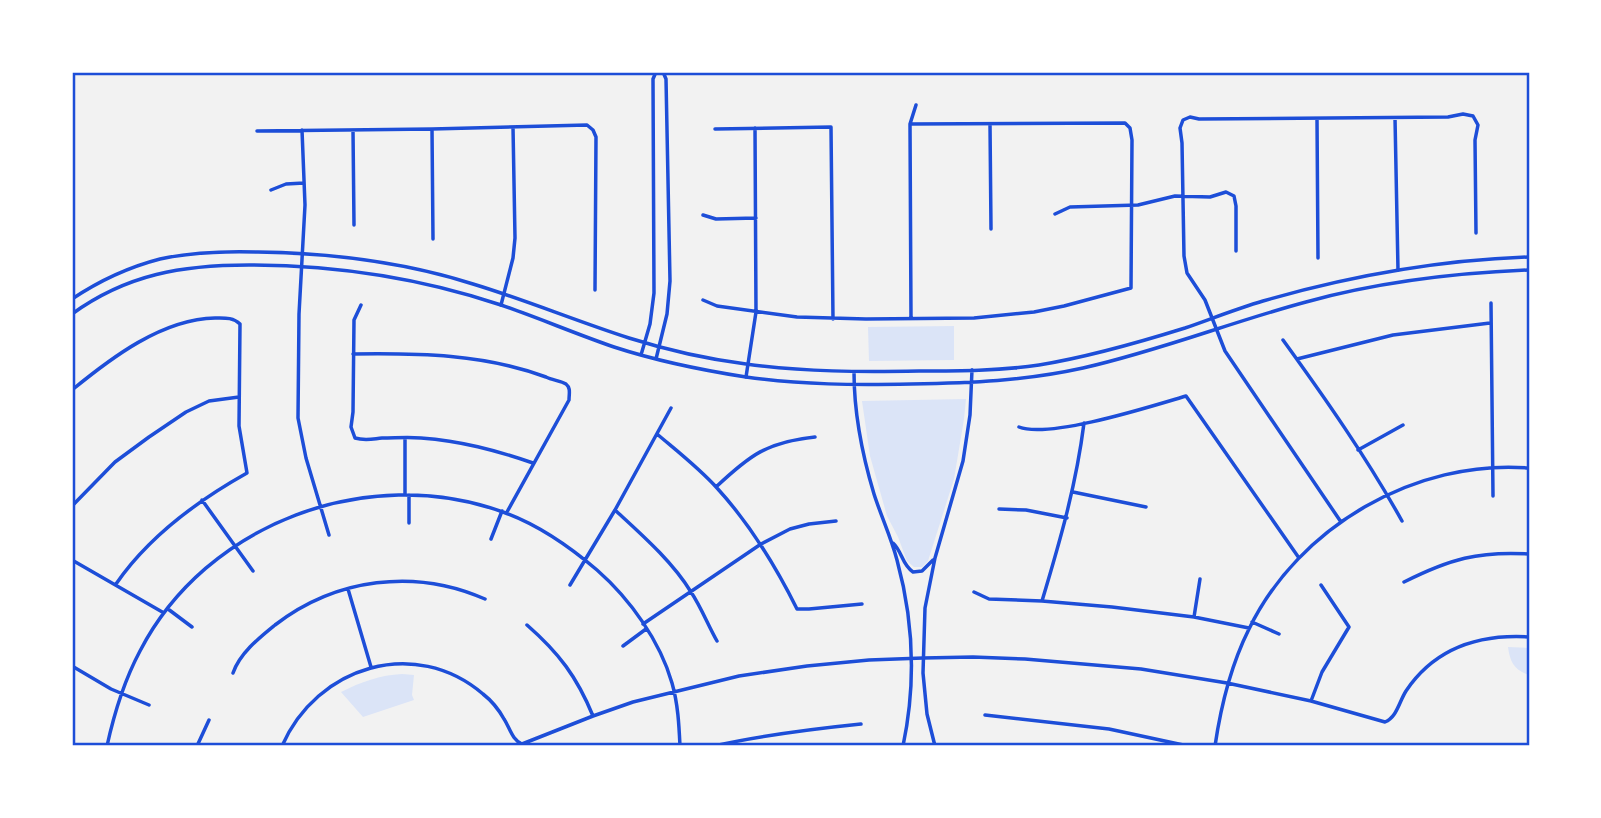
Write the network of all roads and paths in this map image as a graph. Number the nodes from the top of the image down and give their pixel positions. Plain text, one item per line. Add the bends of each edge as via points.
1 (656, 72) edge
2 (663, 72) edge
3 (916, 105) dead end
4 (1317, 118) junction
5 (1395, 118) junction
6 (910, 124) junction
7 (990, 124) junction
8 (513, 127) junction
9 (754, 128) junction
10 (432, 129) junction
11 (715, 129) dead end
12 (302, 130) junction
13 (353, 130) junction
14 (257, 131) dead end
15 (304, 183) junction
16 (271, 190) dead end
17 (1183, 196) junction
18 (1131, 206) junction
19 (1055, 214) dead end
20 (703, 215) dead end
21 (755, 218) junction
22 (354, 225) dead end
23 (991, 229) dead end
24 (1476, 233) dead end
25 (433, 239) dead end
26 (1236, 251) dead end
27 (302, 253) junction
28 (1529, 257) edge
29 (1318, 258) dead end
30 (302, 267) junction
31 (1398, 270) junction
32 (1529, 270) edge
33 (594, 290) dead end
34 (505, 294) junction
35 (72, 299) edge
36 (703, 300) dead end
37 (1491, 303) dead end
38 (361, 305) dead end
39 (501, 305) junction
40 (756, 312) junction
41 (72, 314) edge
42 (911, 318) junction
43 (1212, 318) junction
44 (833, 319) junction
45 (1490, 323) junction
46 (1216, 330) junction
47 (1283, 340) dead end
48 (645, 342) junction
49 (660, 347) junction
50 (354, 354) junction
51 (641, 355) junction
52 (656, 359) junction
53 (1297, 359) junction
54 (748, 364) junction
55 (972, 370) junction
56 (854, 372) junction
57 (746, 377) junction
58 (972, 383) junction
59 (854, 385) junction
60 (72, 390) edge
61 (239, 397) junction
62 (671, 408) dead end
63 (1084, 423) junction
64 (1404, 425) dead end
65 (1019, 427) dead end
66 (657, 434) junction
67 (815, 437) dead end
68 (405, 438) junction
69 (1358, 450) junction
70 (533, 463) junction
71 (1492, 468) junction
72 (1529, 468) edge
73 (716, 487) junction
74 (1073, 492) junction
75 (407, 495) junction
76 (1387, 495) junction
77 (1493, 496) dead end
78 (202, 500) junction
79 (72, 506) edge
80 (320, 506) junction
81 (1146, 508) dead end
82 (999, 509) dead end
83 (615, 510) junction
84 (504, 512) junction
85 (1067, 518) junction
86 (836, 521) dead end
87 (1402, 521) dead end
88 (1341, 522) junction
89 (410, 523) dead end
90 (329, 535) dead end
91 (491, 540) dead end
92 (891, 541) junction
93 (761, 544) junction
94 (235, 547) junction
95 (1529, 554) edge
96 (935, 558) junction
97 (1299, 558) junction
98 (72, 560) edge
99 (585, 560) junction
100 (253, 571) dead end
101 (1200, 579) dead end
102 (1404, 582) dead end
103 (116, 584) junction
104 (570, 585) dead end
105 (1321, 585) dead end
106 (348, 588) junction
107 (691, 591) junction
108 (974, 592) dead end
109 (485, 599) dead end
110 (1042, 601) junction
111 (862, 604) dead end
112 (166, 611) junction
113 (1194, 617) junction
114 (1252, 622) junction
115 (643, 624) junction
116 (527, 625) dead end
117 (192, 626) dead end
118 (1249, 628) junction
119 (646, 629) junction
120 (1279, 634) dead end
121 (1529, 637) edge
122 (717, 641) dead end
123 (623, 646) dead end
124 (923, 658) junction
125 (912, 659) junction
126 (72, 666) edge
127 (371, 667) junction
128 (233, 673) dead end
129 (1227, 683) junction
130 (674, 692) junction
131 (122, 694) junction
132 (1311, 701) junction
133 (149, 705) dead end
134 (985, 715) dead end
135 (593, 716) junction
136 (209, 720) dead end
137 (861, 724) dead end
138 (107, 746) edge
139 (197, 746) edge
140 (282, 746) edge
141 (680, 746) edge
142 (714, 746) edge
143 (903, 746) edge
144 (935, 746) edge
145 (1188, 746) edge
146 (1215, 746) edge

1 - 48 street via 655,277
2 - 49 street via 670,281
3 - 6 street
4 - 5 street
4 - 17 street via 1183,120
4 - 29 street
5 - 24 street via 1472,116 1478,125
5 - 31 street
6 - 7 street
6 - 42 street
7 - 18 street via 1125,123 1132,140
7 - 23 street
8 - 10 street
8 - 33 street via 587,125 593,130
8 - 34 street via 515,238
9 - 11 street
9 - 21 street
9 - 44 street via 831,127
10 - 13 street
10 - 25 street
12 - 13 street
12 - 14 street
12 - 15 street
13 - 22 street
15 - 16 street
15 - 27 street
17 - 18 street
17 - 26 street via 1226,192 1234,196
17 - 43 street via 1188,273
18 - 19 street via 1070,207
18 - 42 street via 1131,288 1014,315
20 - 21 street
21 - 40 street
27 - 30 street
27 - 34 street via 405,267
27 - 35 street via 173,257 111,276
28 - 31 street
30 - 39 street via 401,279
30 - 41 street via 227,265 160,272 110,291
30 - 80 street via 298,418
31 - 43 street via 1312,287
32 - 46 street via 1433,277 1366,288
34 - 39 street
34 - 48 street
36 - 40 street
37 - 45 street
38 - 50 street via 354,320
39 - 51 street
40 - 44 street
40 - 54 street
42 - 44 street
43 - 46 street
43 - 55 street via 1052,362
45 - 53 street via 1393,335
45 - 71 street
46 - 58 street via 1085,368
46 - 88 street via 1225,351
47 - 53 street
48 - 49 street
48 - 51 street
49 - 52 street
49 - 54 street
50 - 68 street via 351,427 355,438
50 - 70 street via 424,354 492,362 565,383 569,400
51 - 52 street
52 - 57 street
53 - 69 street
54 - 56 street
54 - 57 street
55 - 56 street
55 - 58 street
56 - 59 street
57 - 59 street
58 - 59 street
58 - 96 street via 963,461
59 - 92 street via 869,474
60 - 61 street via 124,352 172,326 194,319 227,318 241,327
61 - 78 street via 247,473
61 - 79 street via 209,401 149,436 115,462
62 - 66 street
63 - 65 street via 1034,430
63 - 74 street
63 - 97 street via 1186,397
64 - 69 street
66 - 73 street
66 - 83 street
67 - 73 street via 759,452
68 - 70 street via 455,441
68 - 75 street
69 - 76 street
70 - 84 street
71 - 72 street
71 - 76 street via 1447,474
71 - 77 street
73 - 93 street
74 - 81 street
74 - 85 street
75 - 80 street
75 - 84 street via 452,499
75 - 89 street
76 - 87 street
76 - 88 street
78 - 94 street
78 - 103 street via 155,539
80 - 90 street
80 - 94 street via 270,526
82 - 85 street
83 - 99 street
83 - 107 street
84 - 91 street
84 - 99 street
85 - 110 street
86 - 93 street via 790,529
88 - 97 street
92 - 96 street via 913,572 922,571
92 - 125 street via 904,590
93 - 107 street
93 - 111 street via 797,609
94 - 100 street
94 - 112 street
95 - 102 street via 1452,560
96 - 124 street
97 - 114 street
98 - 103 street
99 - 104 street
99 - 115 street via 607,579
101 - 113 street
103 - 112 street
105 - 132 street via 1349,627
106 - 109 street via 418,581
106 - 127 street
106 - 128 street via 309,603 282,620 248,649
107 - 115 street
107 - 122 street
108 - 110 street via 989,598
110 - 113 street
112 - 117 street
112 - 131 street via 140,651
113 - 118 street
114 - 118 street
114 - 120 street
115 - 119 street
116 - 135 street via 564,663
118 - 129 street
119 - 123 street
119 - 130 street
121 - 132 street via 1470,642 1448,652 1412,683 1388,722
124 - 125 street
124 - 129 street via 1025,659 1141,669
124 - 144 street via 927,715
125 - 130 street via 807,666
125 - 143 street
126 - 131 street
127 - 135 street via 424,665 465,680 495,706 517,743
127 - 140 street via 317,698 299,716
129 - 132 street
129 - 146 street
130 - 135 street
130 - 141 street
131 - 133 street
131 - 138 street
134 - 145 street via 1109,729
136 - 139 street
137 - 142 street

